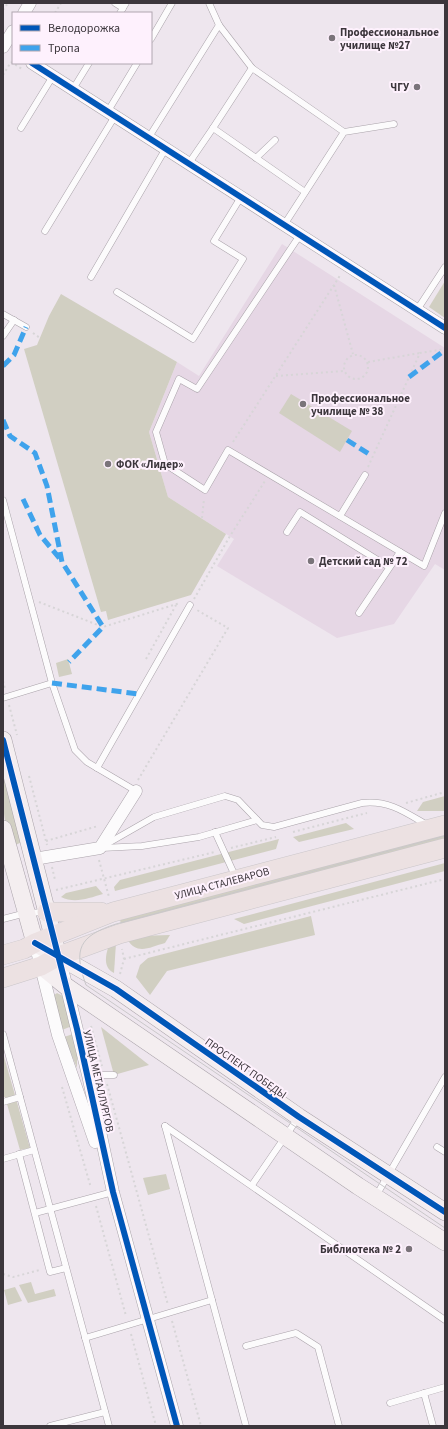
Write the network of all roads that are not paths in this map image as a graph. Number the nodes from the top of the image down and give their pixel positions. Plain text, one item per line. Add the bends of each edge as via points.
1 (30, 3) edge
2 (115, 3) edge
3 (172, 3) edge
4 (209, 3) edge
5 (123, 8) edge
6 (25, 12) edge
7 (219, 26) junction
8 (12, 34) edge
9 (152, 37) edge
10 (7, 48) edge
11 (34, 64) edge
12 (88, 64) edge
13 (137, 64) edge
14 (252, 68) junction
15 (53, 76) junction
16 (73, 89) junction
17 (112, 114) junction
18 (394, 124) dead end
19 (21, 128) dead end
20 (213, 128) junction
21 (344, 132) junction
22 (149, 137) junction
23 (275, 140) dead end
24 (166, 148) junction
25 (256, 158) junction
26 (190, 163) junction
27 (305, 192) junction
28 (241, 197) junction
29 (284, 225) junction
30 (45, 231) dead end
31 (300, 235) junction
32 (445, 267) edge
33 (91, 277) dead end
34 (117, 292) dead end
35 (417, 310) junction
36 (3, 314) edge
37 (14, 320) junction
38 (26, 327) dead end
39 (445, 328) edge
40 (3, 336) edge
41 (365, 475) road end
42 (3, 500) edge
43 (445, 513) edge
44 (340, 516) junction
45 (287, 532) dead end
46 (400, 552) junction
47 (389, 567) junction
48 (189, 603) road end
49 (359, 613) dead end
50 (52, 683) junction
51 (3, 698) edge
52 (3, 740) edge
53 (97, 768) junction
54 (134, 790) joint
55 (257, 820) junction
56 (438, 826) edge
57 (3, 829) edge
58 (215, 832) junction
59 (100, 848) junction
60 (445, 848) edge
61 (34, 859) junction
62 (236, 879) junction
63 (47, 912) junction
64 (113, 912) junction
65 (26, 913) junction
66 (3, 919) edge
67 (53, 935) junction
68 (35, 943) junction
69 (3, 955) edge
70 (58, 956) junction
71 (41, 966) junction
72 (3, 978) edge
73 (66, 987) junction
74 (3, 1034) edge
75 (114, 1075) dead end
76 (88, 1076) junction
77 (445, 1077) edge
78 (438, 1089) junction
79 (445, 1093) edge
80 (20, 1097) junction
81 (3, 1102) edge
82 (299, 1117) junction
83 (286, 1137) junction
84 (437, 1146) dead end
85 (34, 1150) junction
86 (445, 1152) edge
87 (19, 1154) junction
88 (3, 1159) edge
89 (389, 1175) junction
90 (252, 1185) junction
91 (112, 1192) junction
92 (375, 1197) junction
93 (50, 1209) junction
94 (445, 1212) edge
95 (35, 1213) junction
96 (445, 1242) edge
97 (66, 1268) junction
98 (212, 1300) junction
99 (147, 1320) junction
100 (445, 1320) edge
101 (85, 1338) junction
102 (246, 1346) dead end
103 (445, 1387) edge
104 (424, 1393) junction
105 (390, 1403) dead end
106 (105, 1412) junction
107 (50, 1426) edge
108 (109, 1426) edge
109 (177, 1426) edge
110 (246, 1426) edge
111 (340, 1426) edge
112 (434, 1426) edge

1 - 6 street
2 - 5 lane
3 - 9 lane
4 - 7 lane
7 - 14 lane
7 - 22 lane
8 - 10 street
11 - 15 street
12 - 16 lane
13 - 17 lane
14 - 20 lane
14 - 21 lane
15 - 16 street
15 - 19 lane
16 - 17 street
17 - 22 street
17 - 30 lane
18 - 21 lane
20 - 25 lane
20 - 26 lane
21 - 27 lane
22 - 24 street
23 - 25 lane
24 - 26 street
24 - 33 lane
25 - 27 lane
26 - 28 street
27 - 29 lane
28 - 29 street
28 - 34 lane via 214,241 243,259 193,339
29 - 31 street
31 - 35 street
31 - 44 lane via 197,389 178,379 156,432 165,464 205,490 228,450
32 - 35 lane
35 - 39 street
36 - 37 lane
37 - 38 lane
37 - 40 lane
41 - 44 lane
42 - 50 lane
43 - 46 lane via 424,566
44 - 46 lane
45 - 47 lane via 300,512
46 - 47 lane
47 - 49 lane
48 - 53 lane
50 - 51 lane
50 - 53 lane via 75,750
52 - 61 street, УЛИЦА МЕТАЛЛУРГОВ
53 - 54 lane
54 - 59 street
55 - 56 lane via 262,825 274,827 377,801
55 - 58 lane
55 - 59 lane via 238,800 225,796 154,817
56 - 62 main road, УЛИЦА СТАЛЕВАРОВ
57 - 65 street, УЛИЦА МЕТАЛЛУРГОВ
58 - 59 lane via 142,846
58 - 62 lane
59 - 61 street
60 - 70 main road, УЛИЦА СТАЛЕВАРОВ via 119,934
61 - 63 street, УЛИЦА МЕТАЛЛУРГОВ
62 - 64 main road, УЛИЦА СТАЛЕВАРОВ
63 - 64 main road
63 - 65 lane
63 - 67 street, УЛИЦА МЕТАЛЛУРГОВ
64 - 67 main road, УЛИЦА СТАЛЕВАРОВ
65 - 66 lane
65 - 68 street, УЛИЦА МЕТАЛЛУРГОВ
67 - 68 main road, УЛИЦА СТАЛЕВАРОВ
67 - 70 street, УЛИЦА МЕТАЛЛУРГОВ
68 - 69 main road, УЛИЦА СТАЛЕВАРОВ
68 - 70 street, ПРОСПЕКТ ПОБЕДЫ
68 - 71 street, УЛИЦА МЕТАЛЛУРГОВ
70 - 71 main road, УЛИЦА СТАЛЕВАРОВ
70 - 73 street, УЛИЦА МЕТАЛЛУРГОВ
70 - 82 street, ПРОСПЕКТ ПОБЕДЫ via 116,989
71 - 72 main road, УЛИЦА СТАЛЕВАРОВ
71 - 73 street
71 - 91 street, УЛИЦА МЕТАЛЛУРГОВ via 58,1034
73 - 76 street, УЛИЦА МЕТАЛЛУРГОВ
73 - 83 street
74 - 80 lane
75 - 76 lane
76 - 91 street, УЛИЦА МЕТАЛЛУРГОВ
77 - 78 lane
78 - 79 lane
78 - 89 lane
80 - 81 lane
80 - 85 lane
82 - 83 lane
82 - 89 street, ПРОСПЕКТ ПОБЕДЫ
83 - 90 lane
83 - 92 street
84 - 86 lane
85 - 87 lane
85 - 93 lane
87 - 88 lane
87 - 95 lane
89 - 92 lane
89 - 94 street, ПРОСПЕКТ ПОБЕДЫ
90 - 98 lane via 166,1126
90 - 100 lane
91 - 93 lane
91 - 99 street, УЛИЦА МЕТАЛЛУРГОВ
92 - 96 street
93 - 95 lane
93 - 97 lane
95 - 97 lane via 50,1272
97 - 101 lane
98 - 99 lane
98 - 110 lane
99 - 101 lane
99 - 109 street, УЛИЦА МЕТАЛЛУРГОВ
101 - 106 lane
102 - 111 lane via 296,1334 318,1347
103 - 104 lane
104 - 105 lane
104 - 112 lane
106 - 107 lane
106 - 108 lane

